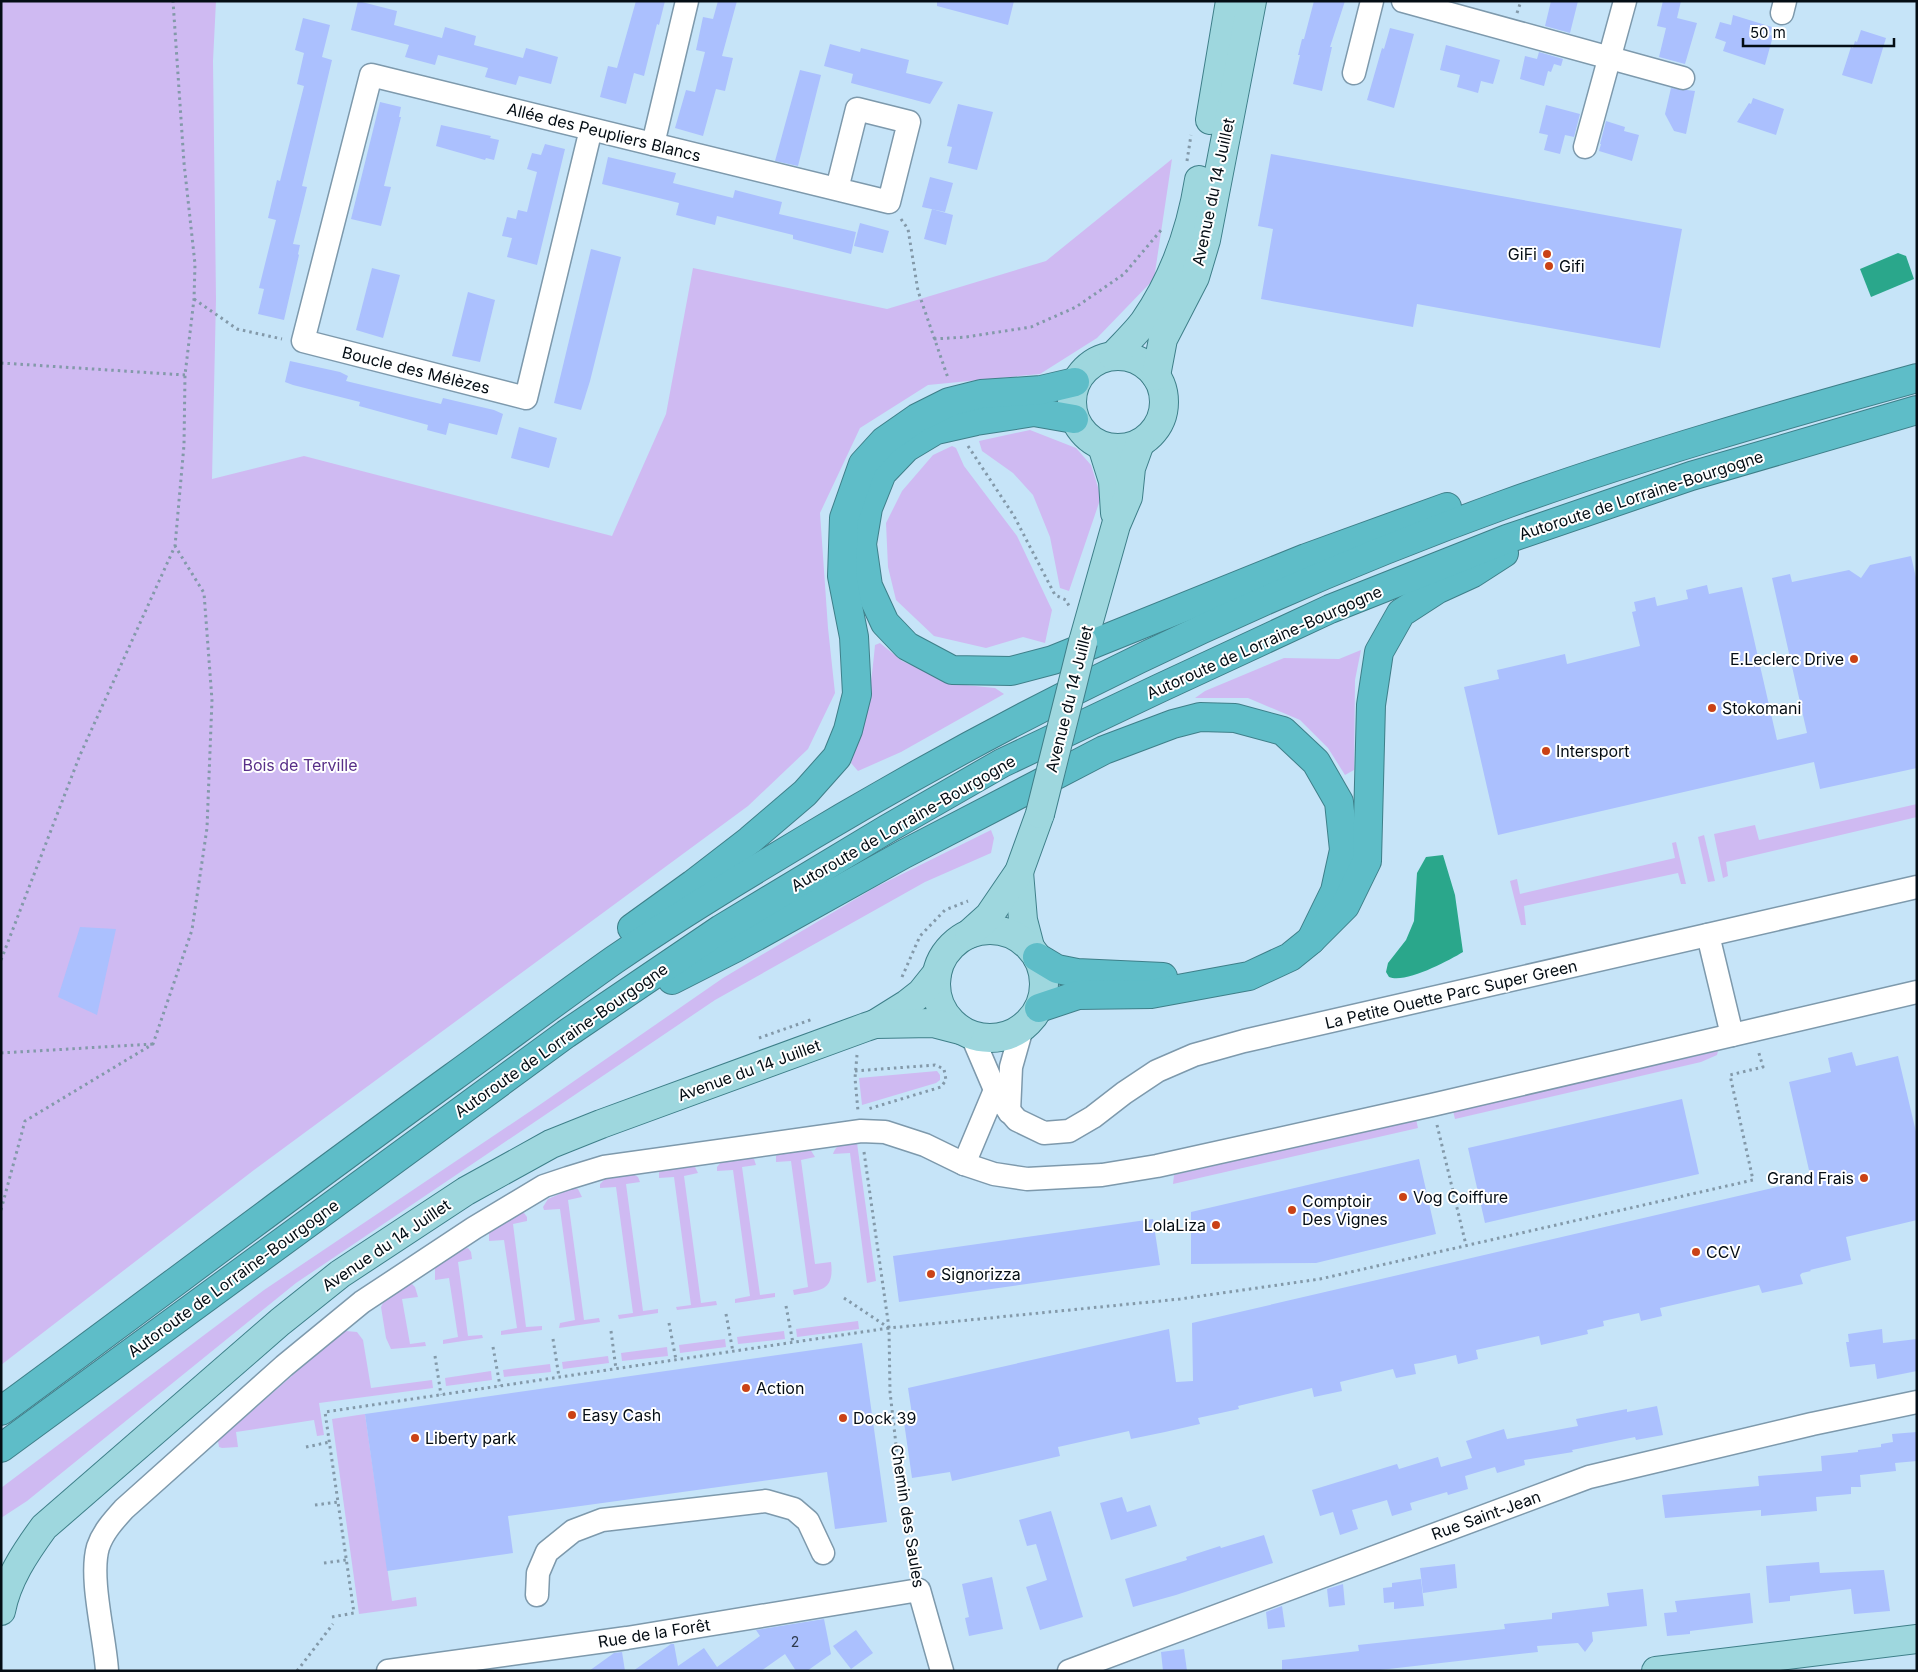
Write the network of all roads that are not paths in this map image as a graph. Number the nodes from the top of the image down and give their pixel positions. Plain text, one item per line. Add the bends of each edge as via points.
1 (688, 1) edge
2 (1230, 1) edge
3 (1252, 1) edge
4 (1372, 1) edge
5 (1403, 1) edge
6 (1625, 1) edge
7 (1610, 58) junction
8 (1354, 73) dead end
9 (1683, 78) dead end
10 (591, 129) junction
11 (653, 144) junction
12 (1585, 147) dead end
13 (837, 189) junction
14 (303, 341) joint
15 (1113, 356) junction
16 (1156, 376) junction
17 (1917, 378) edge
18 (1076, 382) junction
19 (1917, 410) edge
20 (1074, 419) junction
21 (1140, 443) junction
22 (1102, 446) junction
23 (1505, 504) junction
24 (1549, 524) junction
25 (1116, 525) junction
26 (1019, 872) junction
27 (1917, 887) edge
28 (969, 934) junction
29 (1708, 935) junction
30 (1311, 940) junction
31 (1034, 952) junction
32 (615, 960) junction
33 (937, 973) junction
34 (1204, 984) junction
35 (1917, 992) edge
36 (1031, 1018) junction
37 (875, 1024) junction
38 (966, 1033) junction
39 (566, 1034) junction
40 (1732, 1035) junction
41 (995, 1090) junction
42 (1009, 1112) junction
43 (964, 1164) junction
44 (1917, 1402) edge
45 (1, 1412) edge
46 (1, 1448) edge
47 (823, 1553) dead end
48 (920, 1590) joint
49 (537, 1596) dead end
50 (1, 1612) edge
51 (1917, 1639) edge
52 (107, 1671) edge
53 (388, 1671) edge
54 (942, 1671) edge
55 (1069, 1671) edge
56 (1656, 1671) edge

1 - 11 street
2 - 15 main road, Avenue du 14 Juillet via 1199,185 1186,236 1166,287 1143,323
3 - 16 main road, Avenue du 14 Juillet via 1206,240 1195,276 1163,339
4 - 8 street
5 - 7 street
6 - 7 street
7 - 9 street
7 - 12 street
10 - 11 street, Allée des Peupliers Blancs
10 - 14 street, Allée des Peupliers Blancs via 370,75
10 - 14 street, Boucle des Mélèzes via 526,398
11 - 13 street, Allée des Peupliers Blancs
13 - 13 street, Allée des Peupliers Blancs via 889,202 909,122 857,109
15 - 16 main road via 1137,360
15 - 18 main road via 1098,360 1085,369
16 - 21 main road via 1163,394 1162,417 1156,428
17 - 23 highway, Autoroute de Lorraine-Bourgogne via 1702,440
18 - 20 main road via 1072,395
18 - 32 highway via 1041,390 981,394 949,402 884,441 863,464 844,518 842,576 854,637 856,694 848,730 837,757 805,793 750,840 629,930
19 - 24 highway, Autoroute de Lorraine-Bourgogne via 1691,476
20 - 22 main road via 1086,435
20 - 23 highway via 1034,412 976,420 936,430 906,448 882,473 868,508 862,544 868,586 885,623 907,646 952,670 1011,671 1053,660 1306,558 1462,502
21 - 22 main road via 1128,447
21 - 25 main road, Avenue du 14 Juillet via 1131,468 1128,497
22 - 25 main road, Avenue du 14 Juillet via 1113,481
23 - 32 highway, Autoroute de Lorraine-Bourgogne via 1247,609 1134,661 989,735 759,867
24 - 30 highway via 1473,573 1438,589 1400,614 1379,652 1371,705 1367,861 1345,906
24 - 39 highway, Autoroute de Lorraine-Bourgogne via 1330,609 1002,763 722,929
25 - 26 main road, Avenue du 14 Juillet, bridge via 1040,814
26 - 28 main road, Avenue du 14 Juillet via 989,916
26 - 31 main road, Avenue du 14 Juillet via 1022,920
27 - 29 street, La Petite Ouette Parc Super Green
28 - 31 main road via 982,930 1001,931 1020,938
28 - 33 main road via 948,950
29 - 40 street
29 - 42 street, La Petite Ouette Parc Super Green via 1194,1055 1157,1071 1094,1118 1069,1131 1044,1133 1017,1120
30 - 34 highway via 1290,957 1249,976
30 - 39 highway via 1336,892 1344,850 1339,802 1316,762 1283,731 1235,718 1200,717 1104,750 904,854 735,948
31 - 34 highway via 1057,968 1077,973 1159,976
31 - 36 main road via 1042,970 1044,996
32 - 45 highway, Autoroute de Lorraine-Bourgogne via 339,1160
33 - 37 main road, Avenue du 14 Juillet via 921,993
33 - 38 main road via 937,999 946,1016
34 - 36 highway via 1151,994 1078,995
35 - 40 street
36 - 38 main road via 998,1038 985,1039
36 - 42 street via 1010,1067
37 - 38 main road, Avenue du 14 Juillet via 933,1023
37 - 50 main road, Avenue du 14 Juillet via 551,1144 466,1191 340,1274 280,1322 44,1528 19,1562
38 - 41 street, La Petite Ouette Parc Super Green
39 - 46 highway, Autoroute de Lorraine-Bourgogne
40 - 43 street via 1157,1166 1102,1175 1027,1179 994,1174
41 - 42 street, La Petite Ouette Parc Super Green
41 - 43 street
43 - 52 street via 925,1145 885,1132 861,1131 604,1166 544,1186 362,1302 284,1366 142,1492 106,1529 98,1548 95,1578
44 - 55 street, Rue Saint-Jean via 1589,1477
47 - 49 street via 808,1521 794,1509 766,1501 602,1520 573,1531 548,1552 538,1572
48 - 53 street, Rue de la Forêt via 627,1638
48 - 54 street, Chemin des Saules
51 - 56 main road

